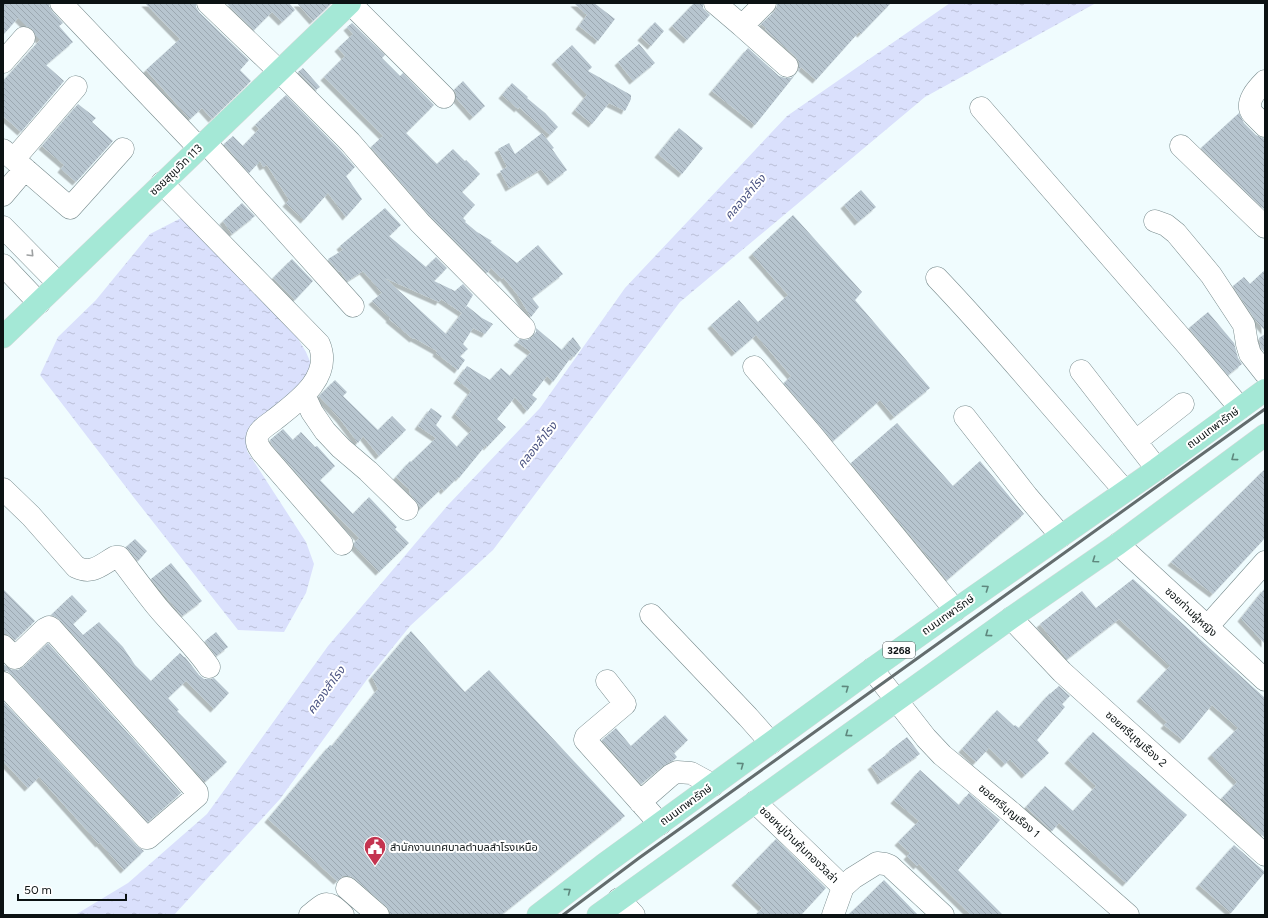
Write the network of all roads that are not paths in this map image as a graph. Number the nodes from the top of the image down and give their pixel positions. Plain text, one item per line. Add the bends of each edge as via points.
1 (61, 3) edge
2 (208, 3) edge
3 (715, 3) edge
4 (765, 3) edge
5 (345, 5) edge
6 (742, 26) junction
7 (24, 38) dead end
8 (3, 62) edge
9 (787, 66) dead end
10 (279, 71) junction
11 (1265, 80) edge
12 (76, 87) dead end
13 (444, 97) dead end
14 (981, 108) dead end
15 (1265, 126) edge
16 (202, 145) junction
17 (1181, 146) dead end
18 (123, 149) dead end
19 (14, 159) edge
20 (162, 183) junction
21 (3, 196) edge
22 (1155, 221) dead end
23 (1265, 226) edge
24 (3, 227) edge
25 (3, 265) edge
26 (936, 278) dead end
27 (58, 283) junction
28 (38, 302) junction
29 (353, 306) dead end
30 (524, 328) dead end
31 (3, 337) edge
32 (754, 367) dead end
33 (1081, 371) dead end
34 (1265, 373) edge
35 (1265, 390) edge
36 (304, 395) junction
37 (1183, 404) dead end
38 (1240, 408) junction
39 (965, 417) dead end
40 (1265, 435) edge
41 (1136, 441) junction
42 (1157, 469) junction
43 (3, 489) edge
44 (1125, 491) junction
45 (407, 509) dead end
46 (1061, 536) junction
47 (342, 544) dead end
48 (1118, 544) junction
49 (1265, 562) edge
50 (955, 610) junction
51 (651, 616) dead end
52 (1011, 618) junction
53 (1207, 627) junction
54 (7, 658) edge
55 (209, 667) dead end
56 (872, 669) junction
57 (1265, 680) edge
58 (607, 681) dead end
59 (3, 683) edge
60 (897, 699) junction
61 (771, 743) junction
62 (713, 785) junction
63 (762, 798) junction
64 (640, 802) junction
65 (660, 824) junction
66 (1265, 855) edge
67 (848, 882) junction
68 (347, 888) dead end
69 (619, 899) junction
70 (310, 915) edge
71 (343, 915) edge
72 (378, 915) edge
73 (538, 915) edge
74 (598, 915) edge
75 (634, 915) edge
76 (833, 915) edge
77 (943, 915) edge
78 (1128, 915) edge

1 - 16 street
2 - 10 street
3 - 6 street
4 - 6 street
5 - 10 main road, ซอยสุขุมวิท 113
5 - 13 street
6 - 9 street
7 - 8 street
10 - 16 main road, ซอยสุขุมวิท 113
10 - 30 street via 350,142 420,223
11 - 15 street via 1252,98 1250,106 1252,113
12 - 19 street
14 - 38 street
16 - 20 main road, ซอยสุขุมวิท 113
16 - 29 street
17 - 23 street
18 - 19 street via 70,208
19 - 21 street
20 - 27 main road, ซอยสุขุมวิท 113
20 - 36 street via 319,344 323,361 314,382
22 - 34 street via 1176,233 1211,275 1244,325 1250,354
24 -> 27 street
25 - 28 street
26 - 44 street via 975,318
27 - 28 main road, ซอยสุขุมวิท 113
28 - 31 main road, ซอยสุขุมวิท 113
32 - 50 street
33 - 41 street
35 - 38 main road, ถนนเทพารักษ์ / 3268
36 - 45 street via 325,431
36 - 47 street via 261,430 256,440 257,444
37 - 41 street
38 - 42 main road, ถนนเทพารักษ์ / 3268
39 - 46 street via 1026,496
40 -> 48 main road
41 - 42 street
42 - 44 main road, ถนนเทพารักษ์ / 3268
43 - 55 street via 81,570 94,570 119,557 157,607
44 - 46 main road, ถนนเทพารักษ์ / 3268
50 -> 46 main road, ถนนเทพารักษ์ / 3268
48 -> 52 main road
48 - 53 street, ซอยท่านผู้หญิง
49 - 53 street
50 - 56 main road, ถนนเทพารักษ์ / 3268
51 - 61 street
52 -> 60 main road
52 - 66 street, ซอยศรีบุญเรือง 2 via 1062,672
53 - 57 street, ซอยท่านผู้หญิง
54 - 59 street via 45,629 52,629 197,792 197,796 146,838
56 - 60 street, ซอยศรีบุญเรือง 1
61 -> 56 main road, ถนนเทพารักษ์ / 3268
58 - 64 street via 626,704 585,740
60 -> 63 main road
60 - 78 street, ซอยศรีบุญเรือง 1 via 942,755 1012,812
62 -> 61 main road, ถนนเทพารักษ์ / 3268
62 - 64 street via 691,773 677,772 670,775
62 - 65 main road, ถนนเทพารักษ์ / 3268
63 - 67 street, ซอยหมู่บ้านคุ้มทองวิลล่า
63 - 69 main road
64 - 65 street
73 -> 65 main road, ถนนเทพารักษ์ / 3268
67 - 76 street, ซอยหมู่บ้านคุ้มทองวิลล่า
67 - 77 street, ซอยหมู่บ้านคุ้มทองวิลล่า via 877,863 885,864
68 - 72 street
69 - 74 main road
69 - 75 street
70 - 71 street via 328,903

